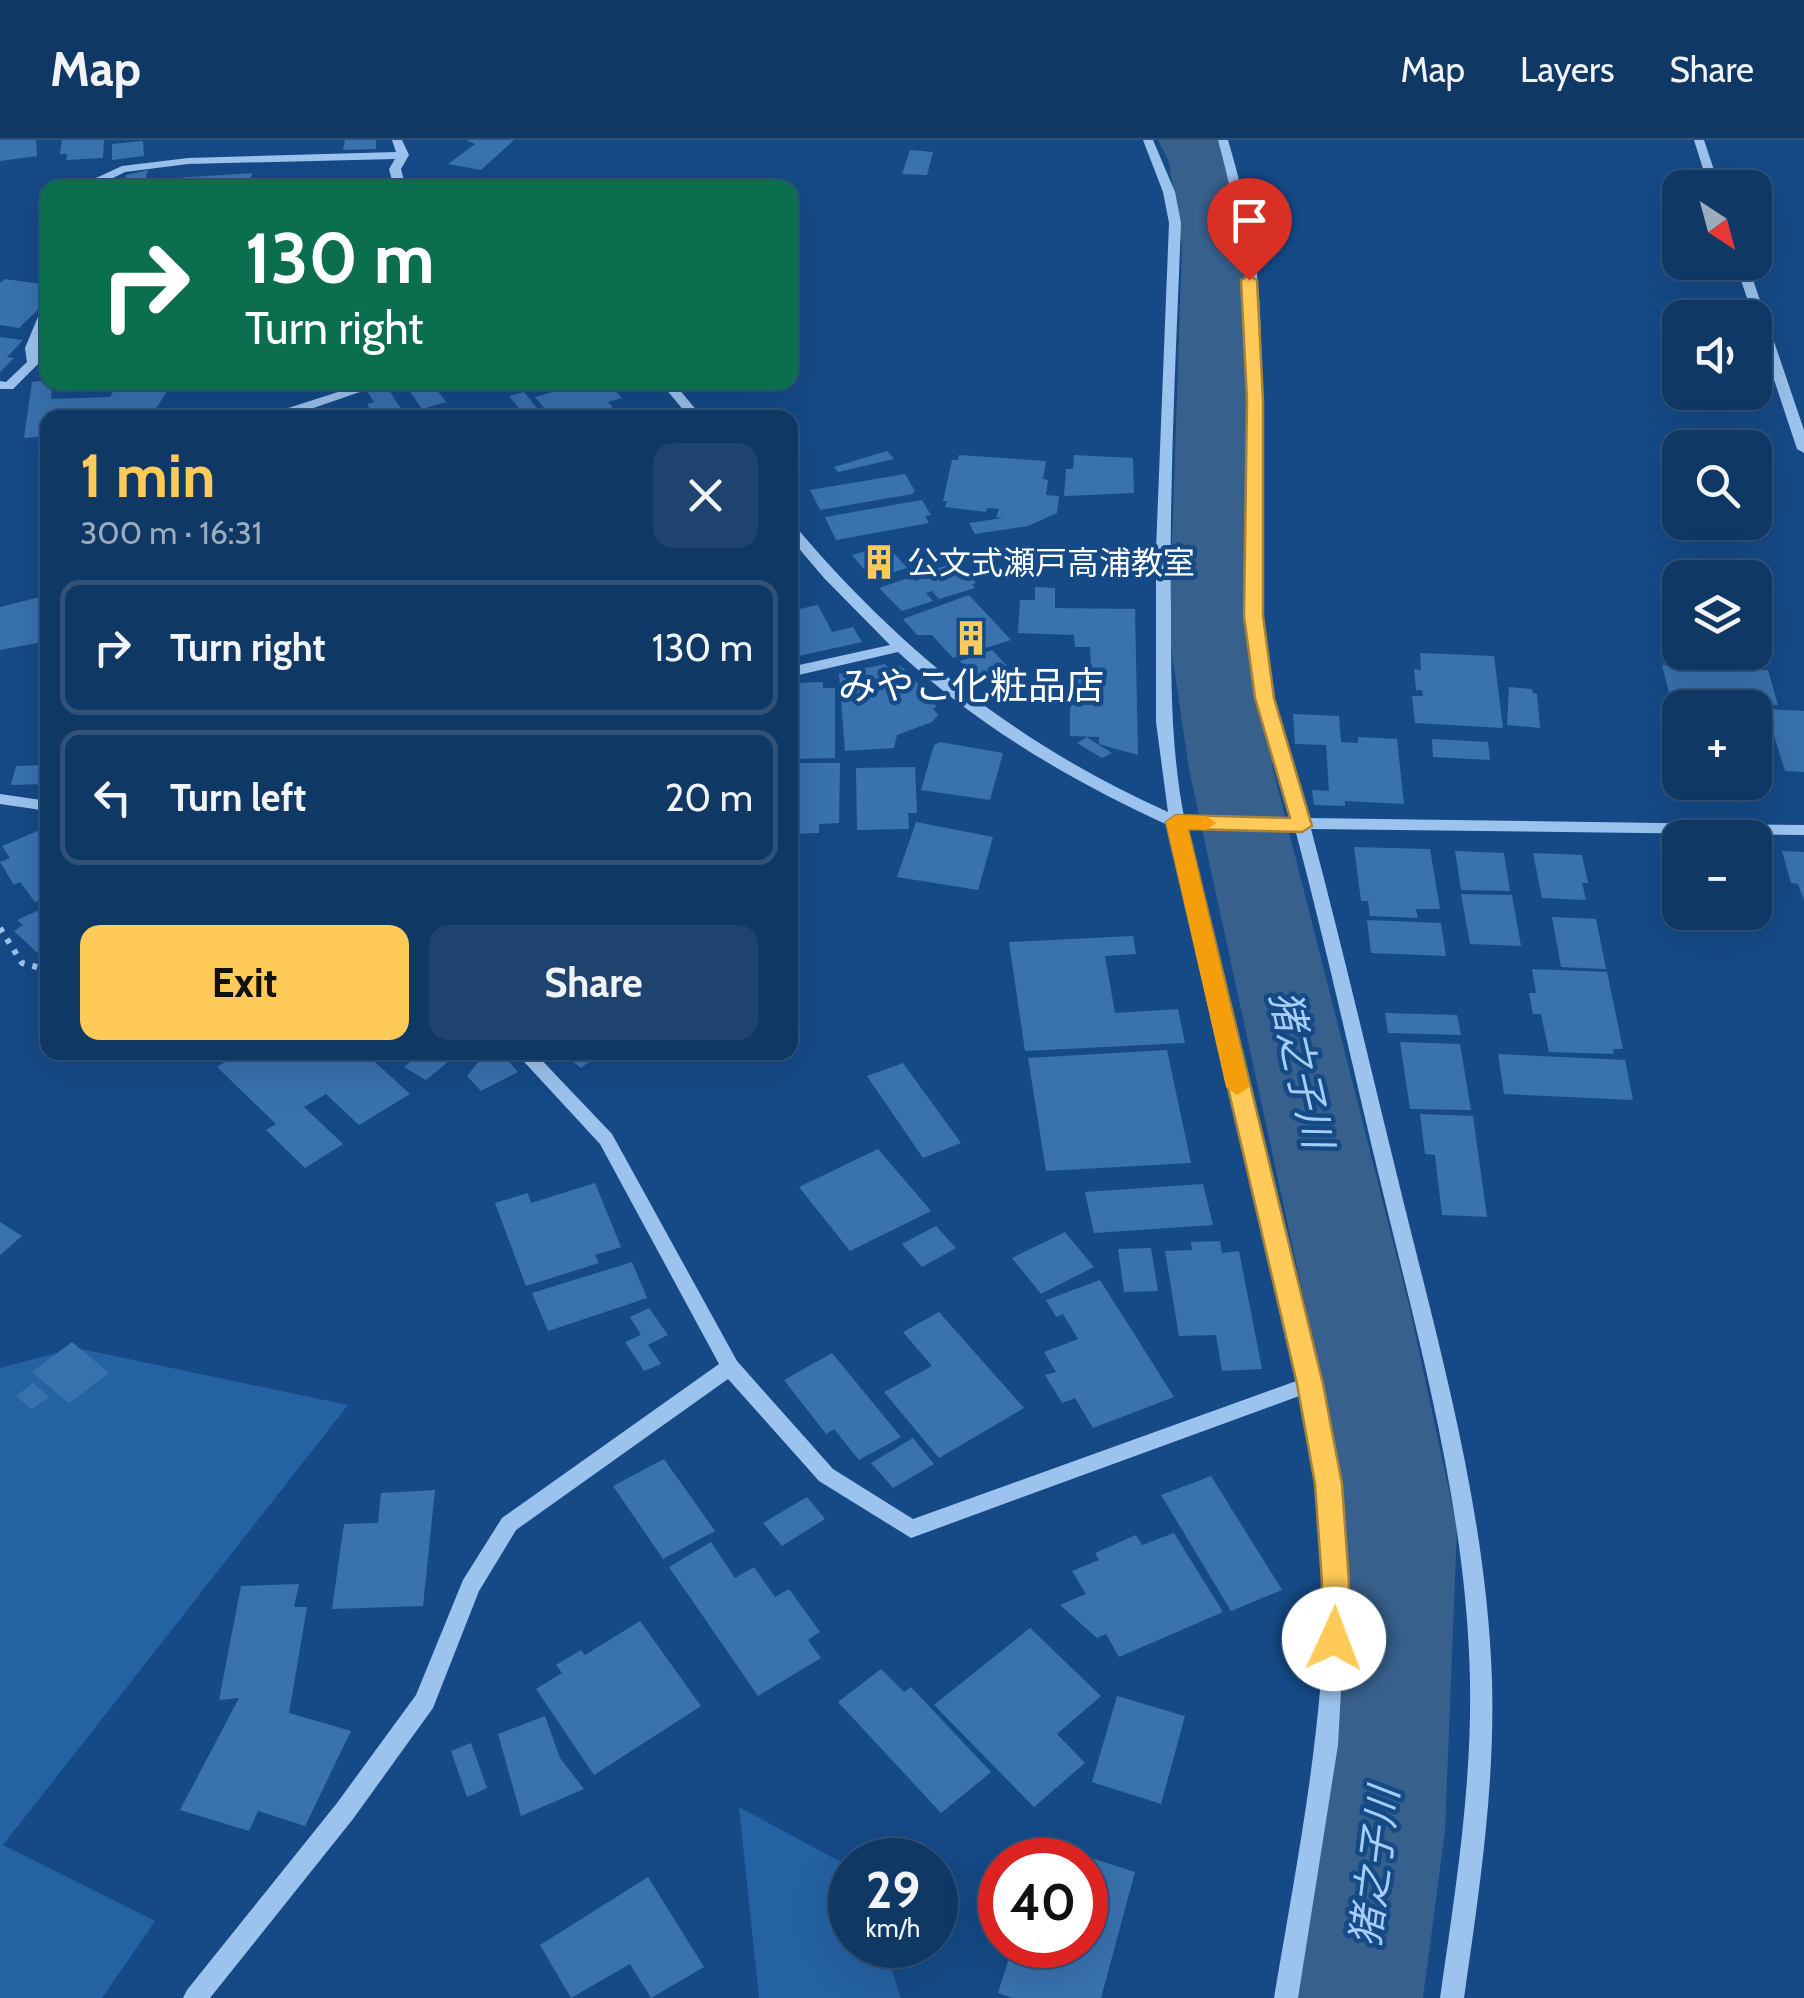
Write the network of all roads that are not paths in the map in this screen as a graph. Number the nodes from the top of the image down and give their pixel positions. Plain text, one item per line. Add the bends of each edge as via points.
1 (397, 140) edge
2 (1148, 140) edge
3 (1223, 140) edge
4 (1699, 140) edge
5 (403, 155) junction
6 (1709, 170) edge
7 (100, 180) edge
8 (398, 180) edge
9 (1746, 280) edge
10 (40, 326) edge
11 (0, 384) edge
12 (358, 390) edge
13 (673, 390) edge
14 (296, 410) edge
15 (690, 410) edge
16 (1804, 449) edge
17 (798, 539) edge
18 (899, 647) junction
19 (798, 670) edge
20 (0, 799) edge
21 (40, 805) edge
22 (1176, 822) junction
23 (1294, 825) junction
24 (1804, 830) edge
25 (530, 1060) edge
26 (730, 1367) junction
27 (1310, 1384) junction
28 (195, 1998) edge
29 (1286, 1998) edge
30 (1452, 1998) edge

1 - 5 street
2 - 22 street via 1175,223 1163,569 1164,722
3 - 23 street via 1247,241 1255,400 1254,616 1264,698
4 - 6 street
5 - 7 street via 188,161 122,170
5 - 8 street
9 - 16 street
10 - 11 street via 33,363 9,386
12 - 14 street
13 - 15 street
17 - 18 street
18 - 19 street
18 - 22 street via 1075,773
20 - 21 street
22 - 23 street
22 - 27 street
23 - 24 street
23 - 30 street via 1418,1301 1470,1552 1481,1678 1478,1811
25 - 26 street via 606,1139
26 - 27 street via 826,1476 911,1529
26 - 28 street via 510,1524 470,1587 425,1701
27 - 29 street via 1336,1582 1333,1668

